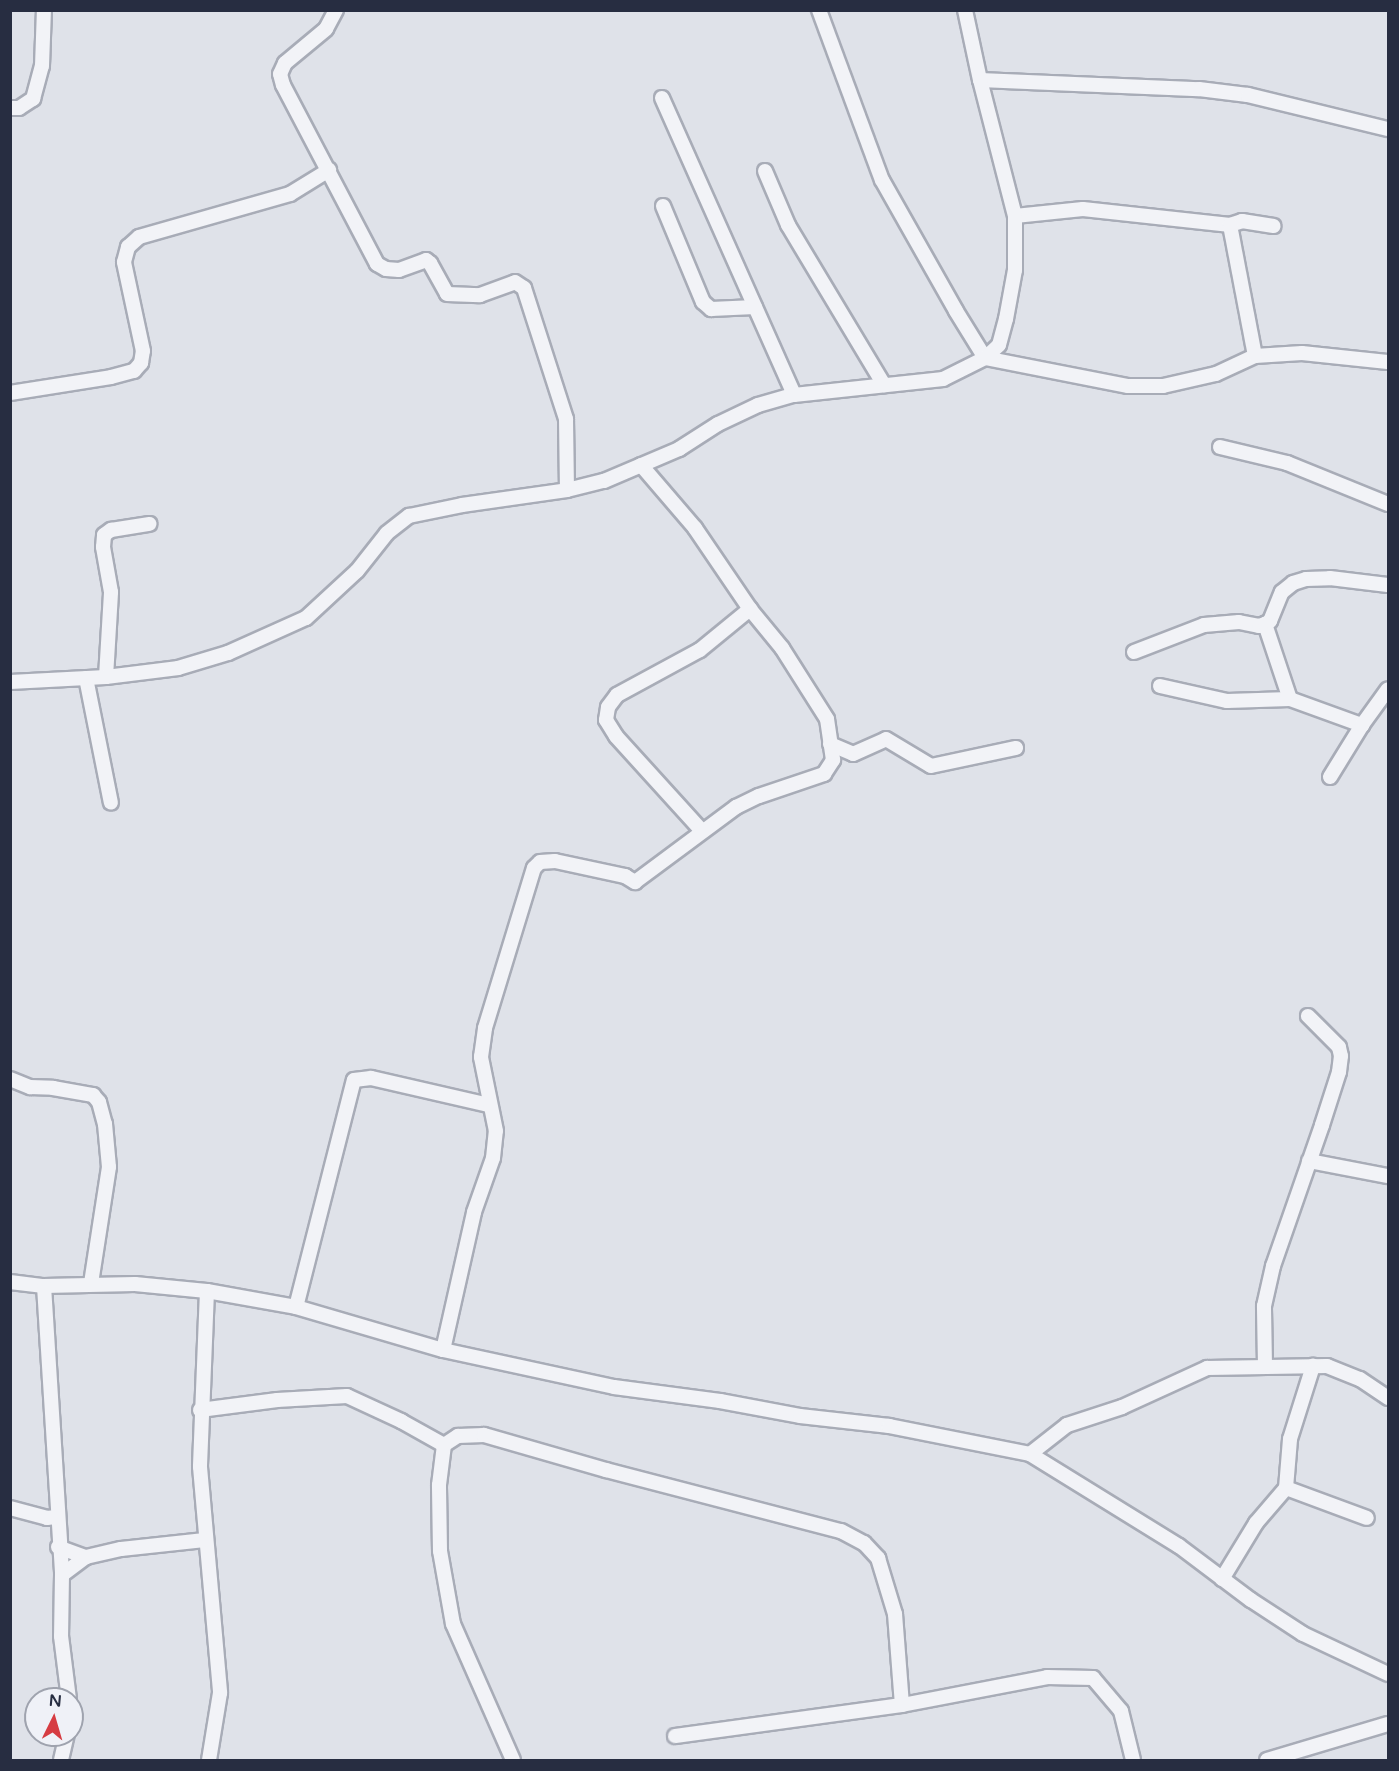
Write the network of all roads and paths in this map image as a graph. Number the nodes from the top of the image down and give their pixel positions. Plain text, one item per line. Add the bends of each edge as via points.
1 (44, 10) edge
2 (336, 10) edge
3 (819, 10) edge
4 (963, 12) edge
5 (980, 80) junction
6 (662, 98) dead end
7 (10, 108) edge
8 (1389, 129) edge
9 (329, 170) junction
10 (765, 171) dead end
11 (663, 206) dead end
12 (1015, 216) junction
13 (1230, 225) junction
14 (1274, 226) dead end
15 (754, 307) junction
16 (1255, 356) junction
17 (986, 358) junction
18 (1389, 362) edge
19 (884, 385) junction
20 (10, 393) edge
21 (794, 394) junction
22 (1220, 447) dead end
23 (641, 465) junction
24 (567, 490) junction
25 (1389, 504) edge
26 (150, 524) dead end
27 (1389, 585) edge
28 (750, 609) junction
29 (1265, 624) junction
30 (1134, 652) dead end
31 (106, 677) junction
32 (87, 678) junction
33 (10, 682) edge
34 (1160, 686) dead end
35 (1389, 689) edge
36 (1290, 699) junction
37 (1362, 725) junction
38 (830, 744) junction
39 (1016, 748) dead end
40 (1330, 777) dead end
41 (111, 803) dead end
42 (702, 831) junction
43 (1308, 1016) dead end
44 (10, 1079) edge
45 (489, 1105) junction
46 (1309, 1161) junction
47 (1389, 1176) edge
48 (10, 1282) edge
49 (91, 1283) junction
50 (44, 1286) junction
51 (207, 1291) junction
52 (296, 1307) junction
53 (443, 1350) junction
54 (1265, 1366) junction
55 (1313, 1366) junction
56 (1389, 1398) edge
57 (201, 1410) junction
58 (444, 1445) junction
59 (1030, 1454) junction
60 (1286, 1488) junction
61 (10, 1508) edge
62 (57, 1517) junction
63 (1367, 1518) dead end
64 (205, 1540) junction
65 (58, 1547) junction
66 (86, 1557) junction
67 (62, 1575) junction
68 (1222, 1579) junction
69 (1389, 1674) edge
70 (67, 1687) edge
71 (902, 1705) junction
72 (1389, 1724) edge
73 (675, 1736) dead end
74 (208, 1761) edge
75 (513, 1761) edge
76 (1133, 1761) edge
77 (1267, 1761) edge

1 - 7 street via 42,66 33,99 19,108
2 - 9 street via 326,29 285,63 280,74
3 - 17 street via 882,180
4 - 5 street
5 - 8 street via 1199,89 1258,98
5 - 12 street
6 - 15 street
9 - 20 street via 290,194 139,237 128,247 124,262 143,351 141,363 134,370 111,377
9 - 24 street via 377,264 399,270 426,260 447,294 480,295 515,282 524,288 566,419
10 - 19 street via 788,225
11 - 15 street via 704,302 711,309
12 - 13 street via 1083,209
12 - 17 street via 1015,270 1006,319 999,345
13 - 14 street via 1242,220
13 - 16 street
15 - 21 street
16 - 17 street via 1216,374 1163,386 1128,386
16 - 18 street via 1302,353
17 - 19 street via 944,379
19 - 21 street
21 - 23 street via 758,405 679,449
22 - 25 street via 1287,463
23 - 24 street via 604,481
23 - 28 street via 695,528
24 - 31 street via 409,516 387,533 357,571 306,618 228,653 178,668
26 - 31 street via 111,530 104,535 111,592
27 - 29 street via 1330,578 1293,583 1282,592 1270,621
28 - 38 street via 782,648 827,719
28 - 42 street via 700,650 617,695 608,707 606,720 616,735
29 - 30 street via 1204,626
29 - 36 street
31 - 32 street
32 - 33 street
32 - 41 street
34 - 36 street via 1227,700
35 - 37 street
36 - 37 street
37 - 40 street
38 - 39 street via 853,754 886,739 931,766
38 - 42 street via 833,760 824,774 759,796
42 - 45 street via 635,882 625,876 555,861 540,862 534,868 485,1028 481,1057
43 - 46 street via 1339,1047 1341,1056
44 - 49 street via 30,1087 93,1095 99,1102 109,1167
45 - 52 street via 371,1078 354,1080
45 - 53 street via 496,1131 493,1158 474,1212
46 - 47 street
46 - 54 street via 1270,1276 1264,1306
48 - 50 street
49 - 50 street
49 - 51 street
50 - 62 street
51 - 52 street
51 - 57 street
52 - 53 street
53 - 59 street via 614,1387 889,1426
54 - 55 street
54 - 59 street via 1207,1368 1122,1407 1067,1425
55 - 56 street via 1327,1366 1360,1379
55 - 60 street via 1290,1439
57 - 58 street via 347,1396
57 - 64 street
58 - 71 street via 458,1436 484,1435 841,1531 864,1543 878,1558 895,1614
58 - 75 street via 439,1485 440,1551 453,1624
59 - 68 street via 1179,1546
60 - 63 street
60 - 68 street via 1256,1523
61 - 62 street via 46,1518
62 - 65 street
64 - 66 street
64 - 74 street via 220,1694
65 - 66 street
65 - 67 street
66 - 67 street
67 - 70 street via 61,1636
68 - 69 street via 1302,1634
71 - 73 street
71 - 76 street via 1047,1677 1094,1678 1121,1711
72 - 77 street

